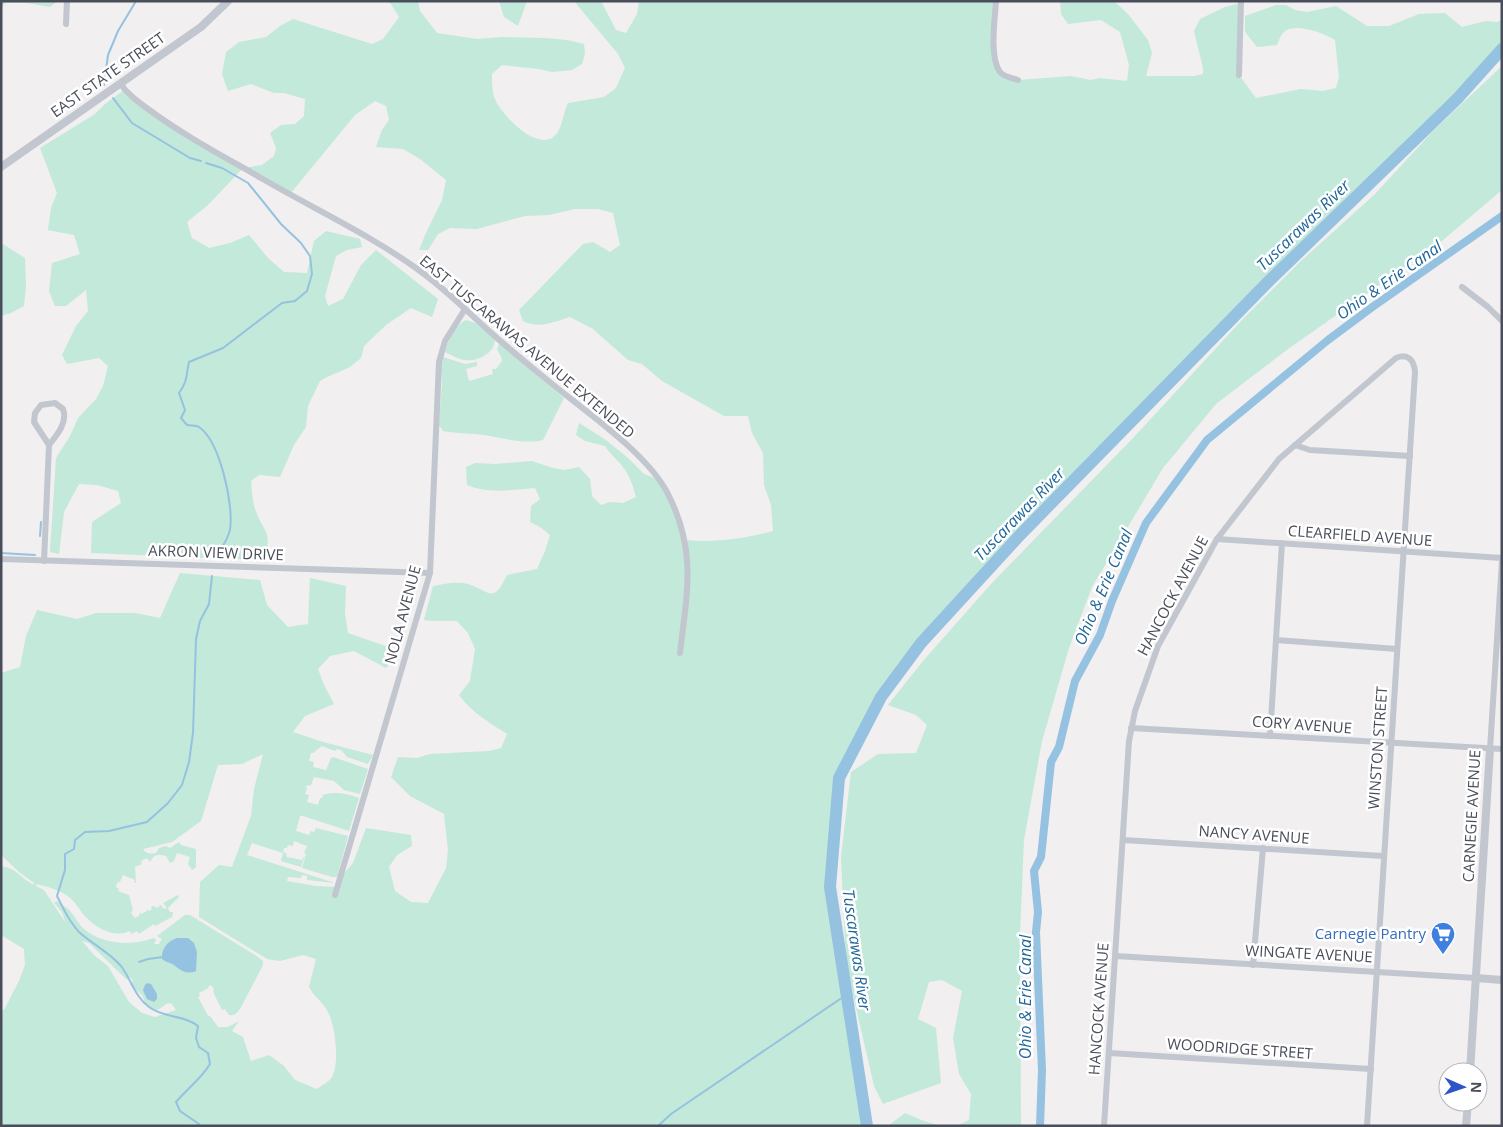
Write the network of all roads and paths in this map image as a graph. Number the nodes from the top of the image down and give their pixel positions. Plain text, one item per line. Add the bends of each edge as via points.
1 (67, 1) edge
2 (228, 1) edge
3 (996, 1) edge
4 (1241, 1) edge
5 (66, 24) dead end
6 (1239, 75) dead end
7 (1018, 80) dead end
8 (120, 83) junction
9 (1, 167) edge
10 (1462, 287) dead end
11 (466, 309) junction
12 (1502, 321) edge
13 (1415, 372) joint
14 (49, 445) junction
15 (1295, 445) junction
16 (1410, 456) junction
17 (1217, 539) junction
18 (1282, 543) junction
19 (1404, 552) junction
20 (1, 559) edge
21 (1502, 560) edge
22 (44, 561) junction
23 (430, 573) junction
24 (1276, 640) junction
25 (1397, 649) junction
26 (680, 653) dead end
27 (1131, 728) junction
28 (1270, 736) junction
29 (1390, 744) junction
30 (1490, 749) junction
31 (1502, 749) edge
32 (1123, 840) junction
33 (1262, 848) junction
34 (1384, 856) junction
35 (334, 895) dead end
36 (1116, 956) junction
37 (1253, 965) junction
38 (1377, 972) junction
39 (1476, 978) junction
40 (1502, 980) edge
41 (1109, 1053) junction
42 (1471, 1062) edge
43 (1371, 1069) junction
44 (1467, 1112) edge
45 (1104, 1126) edge
46 (1367, 1126) edge
47 (1466, 1126) edge

1 - 5 street
2 - 8 street, EAST STATE STREET via 201,27
3 - 7 street via 994,56 1000,72
4 - 6 street
8 - 9 street, EAST STATE STREET
8 - 11 street, EAST TUSCARAWAS AVENUE EXTENDED via 127,93 178,130 398,256
10 - 12 street
11 - 23 street, NOLA AVENUE via 445,341 439,362
11 - 26 street, EAST TUSCARAWAS AVENUE EXTENDED via 644,461 664,486 678,516 687,553 688,601
13 - 15 street, HANCOCK AVENUE via 1410,358 1396,358
13 - 16 street, WINSTON STREET
14 - 14 street via 64,418 63,408 55,403 41,405 34,416 34,422
14 - 22 street
15 - 16 street via 1310,450
15 - 17 street, HANCOCK AVENUE via 1274,465
16 - 19 street, WINSTON STREET
17 - 18 street, CLEARFIELD AVENUE
17 - 27 street, HANCOCK AVENUE via 1158,646
18 - 19 street, CLEARFIELD AVENUE
18 - 24 street
19 - 21 street, CLEARFIELD AVENUE
19 - 25 street, WINSTON STREET
20 - 22 street, AKRON VIEW DRIVE
21 - 30 street, CARNEGIE AVENUE
22 - 23 street, AKRON VIEW DRIVE
23 - 35 street, NOLA AVENUE
24 - 25 street
24 - 28 street
25 - 29 street, WINSTON STREET
27 - 28 street, CORY AVENUE
27 - 32 street, HANCOCK AVENUE
28 - 29 street, CORY AVENUE
29 - 30 street, CORY AVENUE
29 - 34 street, WINSTON STREET
30 - 31 street, CORY AVENUE
30 - 39 street, CARNEGIE AVENUE
32 - 33 street, NANCY AVENUE
32 - 36 street, HANCOCK AVENUE
33 - 34 street, NANCY AVENUE
33 - 37 street
34 - 38 street, WINSTON STREET
36 - 37 street, WINGATE AVENUE
36 - 41 street, HANCOCK AVENUE
37 - 38 street, WINGATE AVENUE
38 - 39 street, WINGATE AVENUE
38 - 43 street, WINSTON STREET
39 - 40 street, WINGATE AVENUE
39 - 42 street, CARNEGIE AVENUE
41 - 43 street, WOODRIDGE STREET
41 - 45 street, HANCOCK AVENUE
43 - 46 street, WINSTON STREET
44 - 47 street

